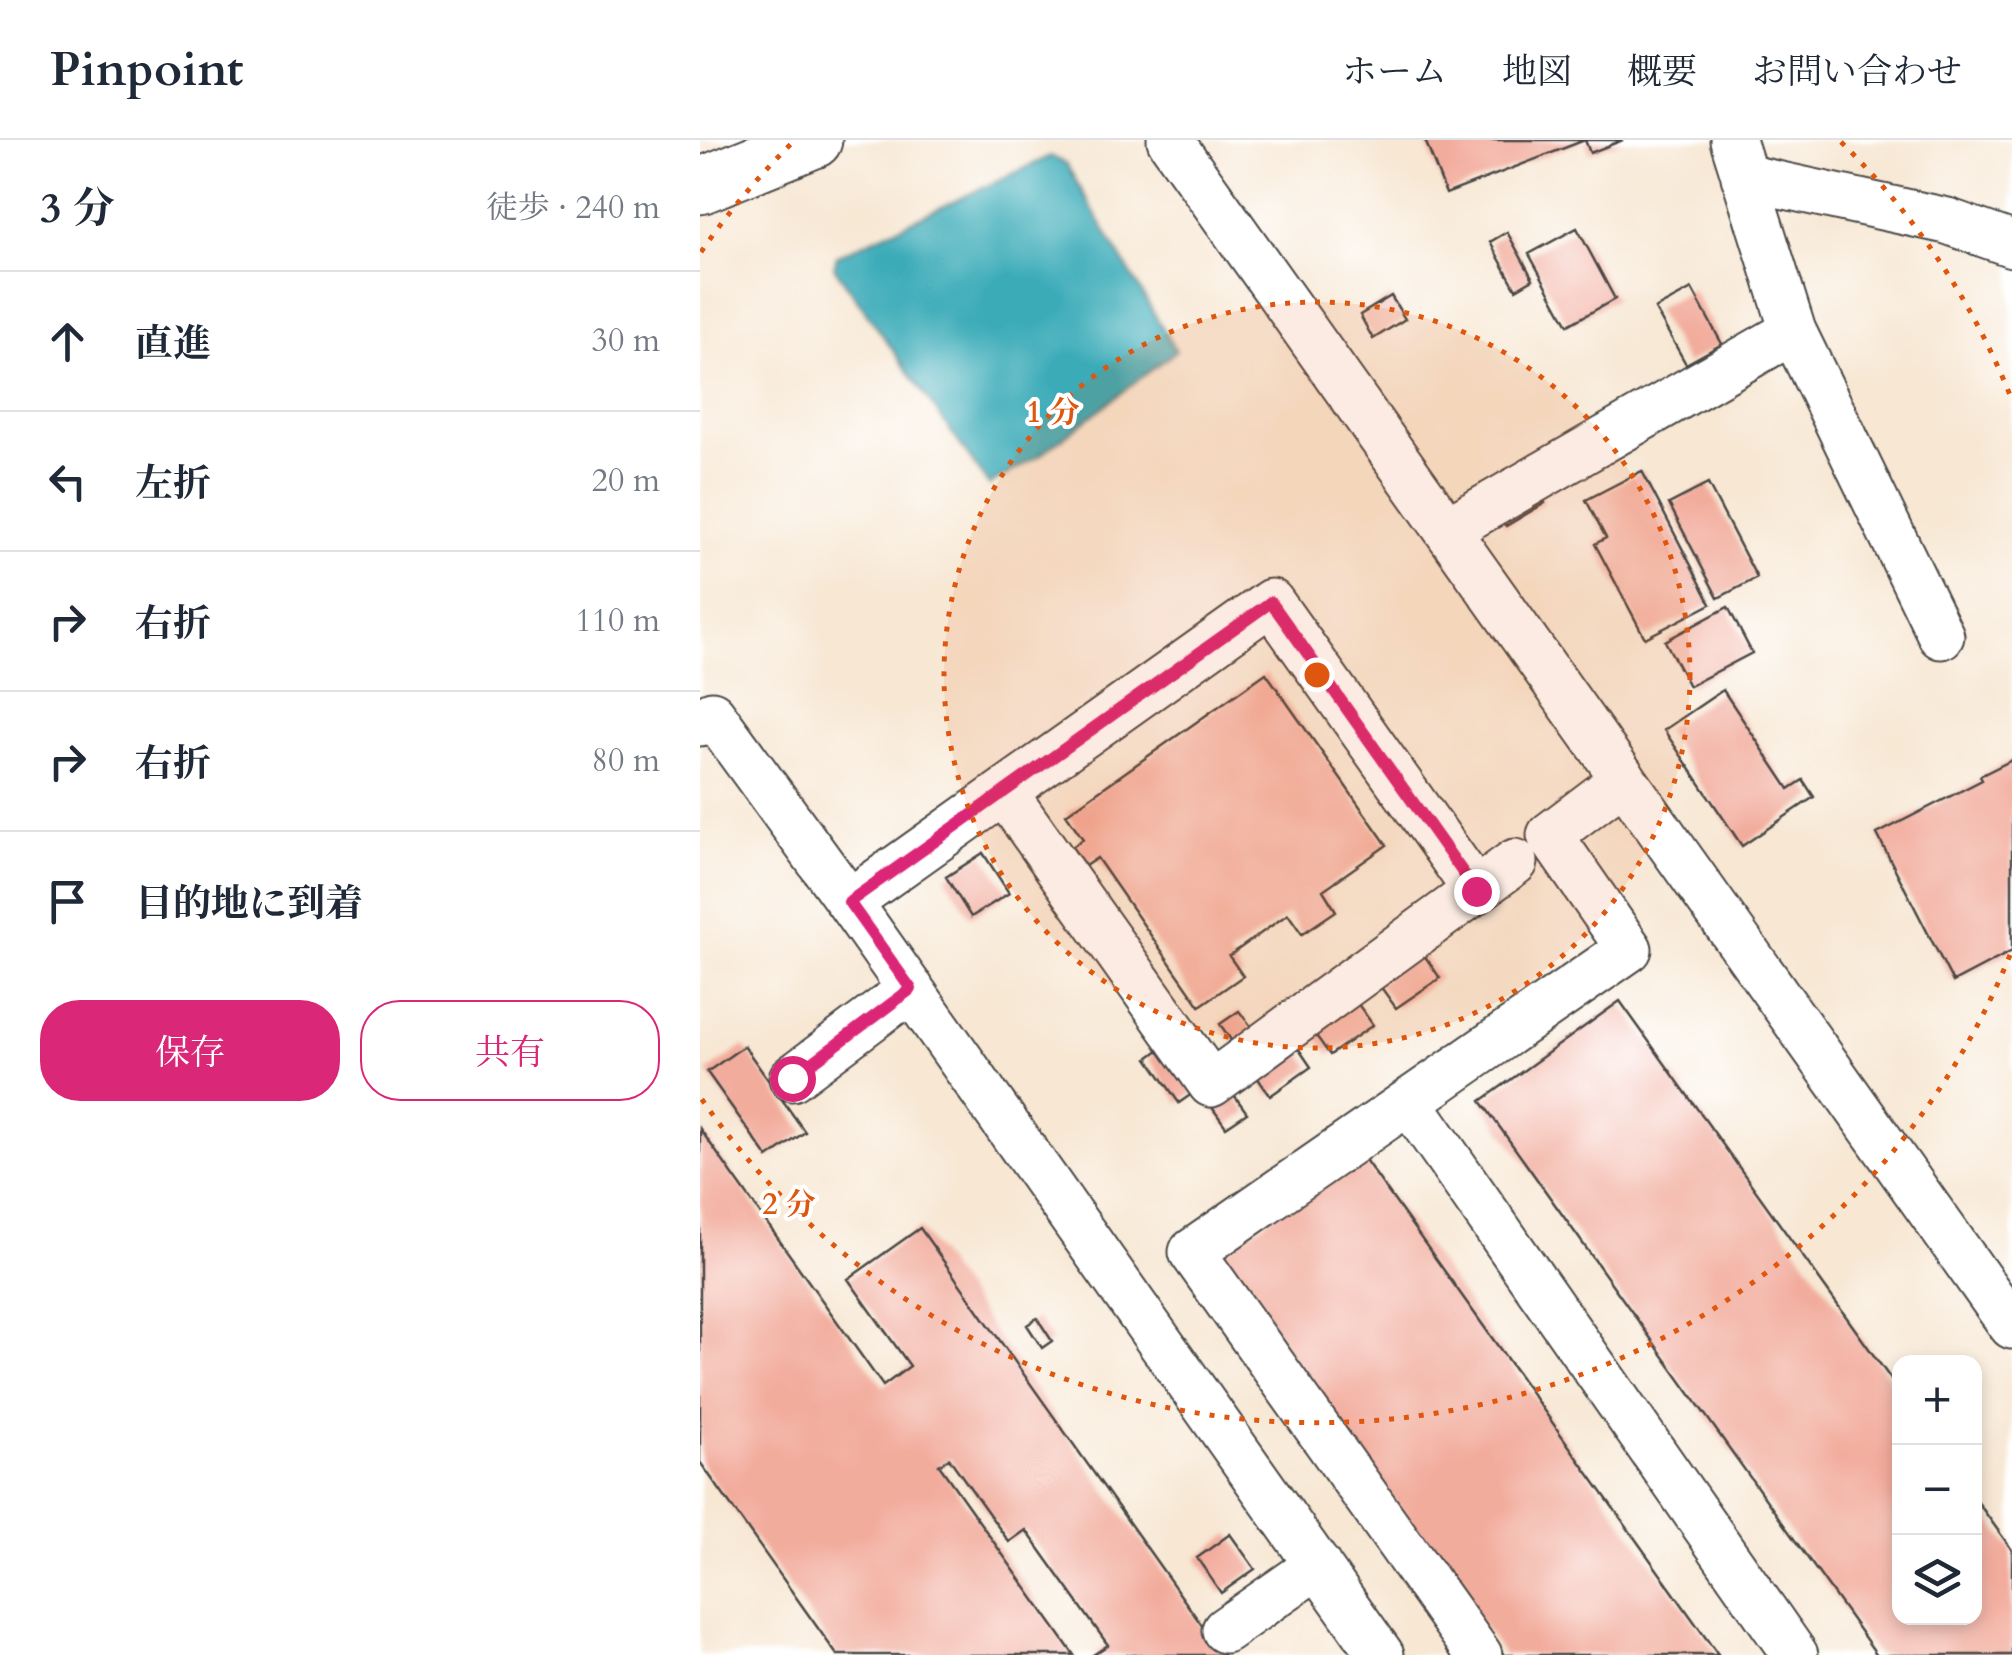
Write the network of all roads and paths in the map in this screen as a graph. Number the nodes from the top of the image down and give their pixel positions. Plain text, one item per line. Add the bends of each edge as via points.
1 (814, 140) edge
2 (1170, 140) edge
3 (1739, 158) edge
4 (700, 186) edge
5 (2012, 244) edge
6 (1792, 331) junction
7 (1448, 530) junction
8 (1941, 636) dead end
9 (700, 723) edge
10 (1624, 778) junction
11 (1004, 792) junction
12 (1515, 862) dead end
13 (1476, 891) junction
14 (849, 902) junction
15 (911, 989) junction
16 (792, 1078) dead end
17 (1409, 1102) junction
18 (2012, 1326) edge
19 (1318, 1565) junction
20 (1225, 1630) dead end
21 (1381, 1655) edge
22 (1480, 1655) edge
23 (1796, 1655) edge

1 - 4 highway
2 - 7 street
3 - 5 street
3 - 6 street
6 - 7 street
6 - 8 street
7 - 10 street
9 - 14 street via 712,714
10 - 17 street via 1550,835 1630,949
10 - 18 street
11 - 13 street via 1271,602
11 - 13 street via 1211,1084
11 - 14 street
12 - 13 street
14 - 15 street
15 - 16 street
15 - 19 street
17 - 22 street via 1192,1252
17 - 23 street
19 - 20 street
19 - 21 street

